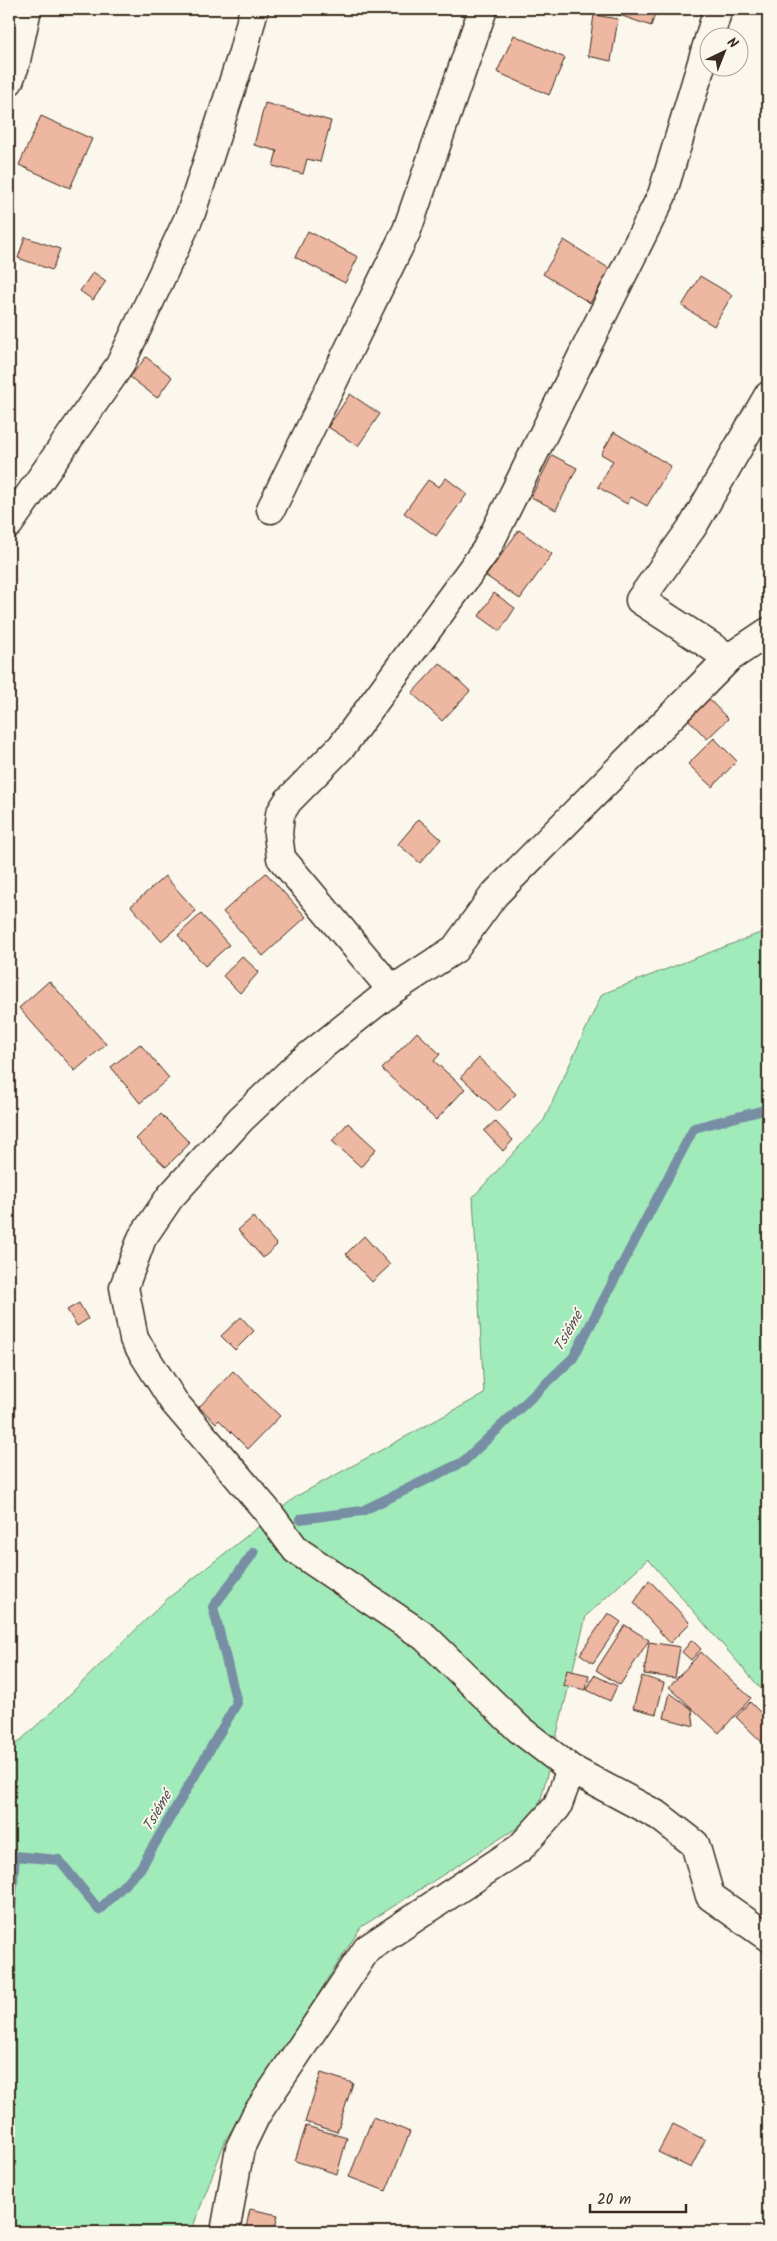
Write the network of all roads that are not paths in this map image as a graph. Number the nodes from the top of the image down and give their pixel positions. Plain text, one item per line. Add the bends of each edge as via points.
1 (27, 9) edge
2 (254, 9) edge
3 (483, 9) edge
4 (718, 9) edge
5 (9, 82) edge
6 (768, 396) edge
7 (271, 509) dead end
8 (9, 524) edge
9 (768, 632) edge
10 (728, 658) junction
11 (392, 990) junction
12 (572, 1769) junction
13 (768, 1937) edge
14 (226, 2232) edge

1 - 5 street
2 - 8 street via 191,213 120,365
3 - 7 street via 407,230
4 - 11 street via 662,195 486,550 342,746 288,800 280,814 280,858
6 - 10 street via 693,526 640,600
9 - 10 street
10 - 11 street via 494,895 455,949
11 - 12 street via 299,1064 241,1118 170,1197 142,1238 124,1288 134,1339 174,1402 268,1512 296,1550 425,1637 519,1730
12 - 13 street via 659,1816 695,1844 710,1896
12 - 14 street via 557,1808 520,1848 367,1949 256,2114 240,2148

